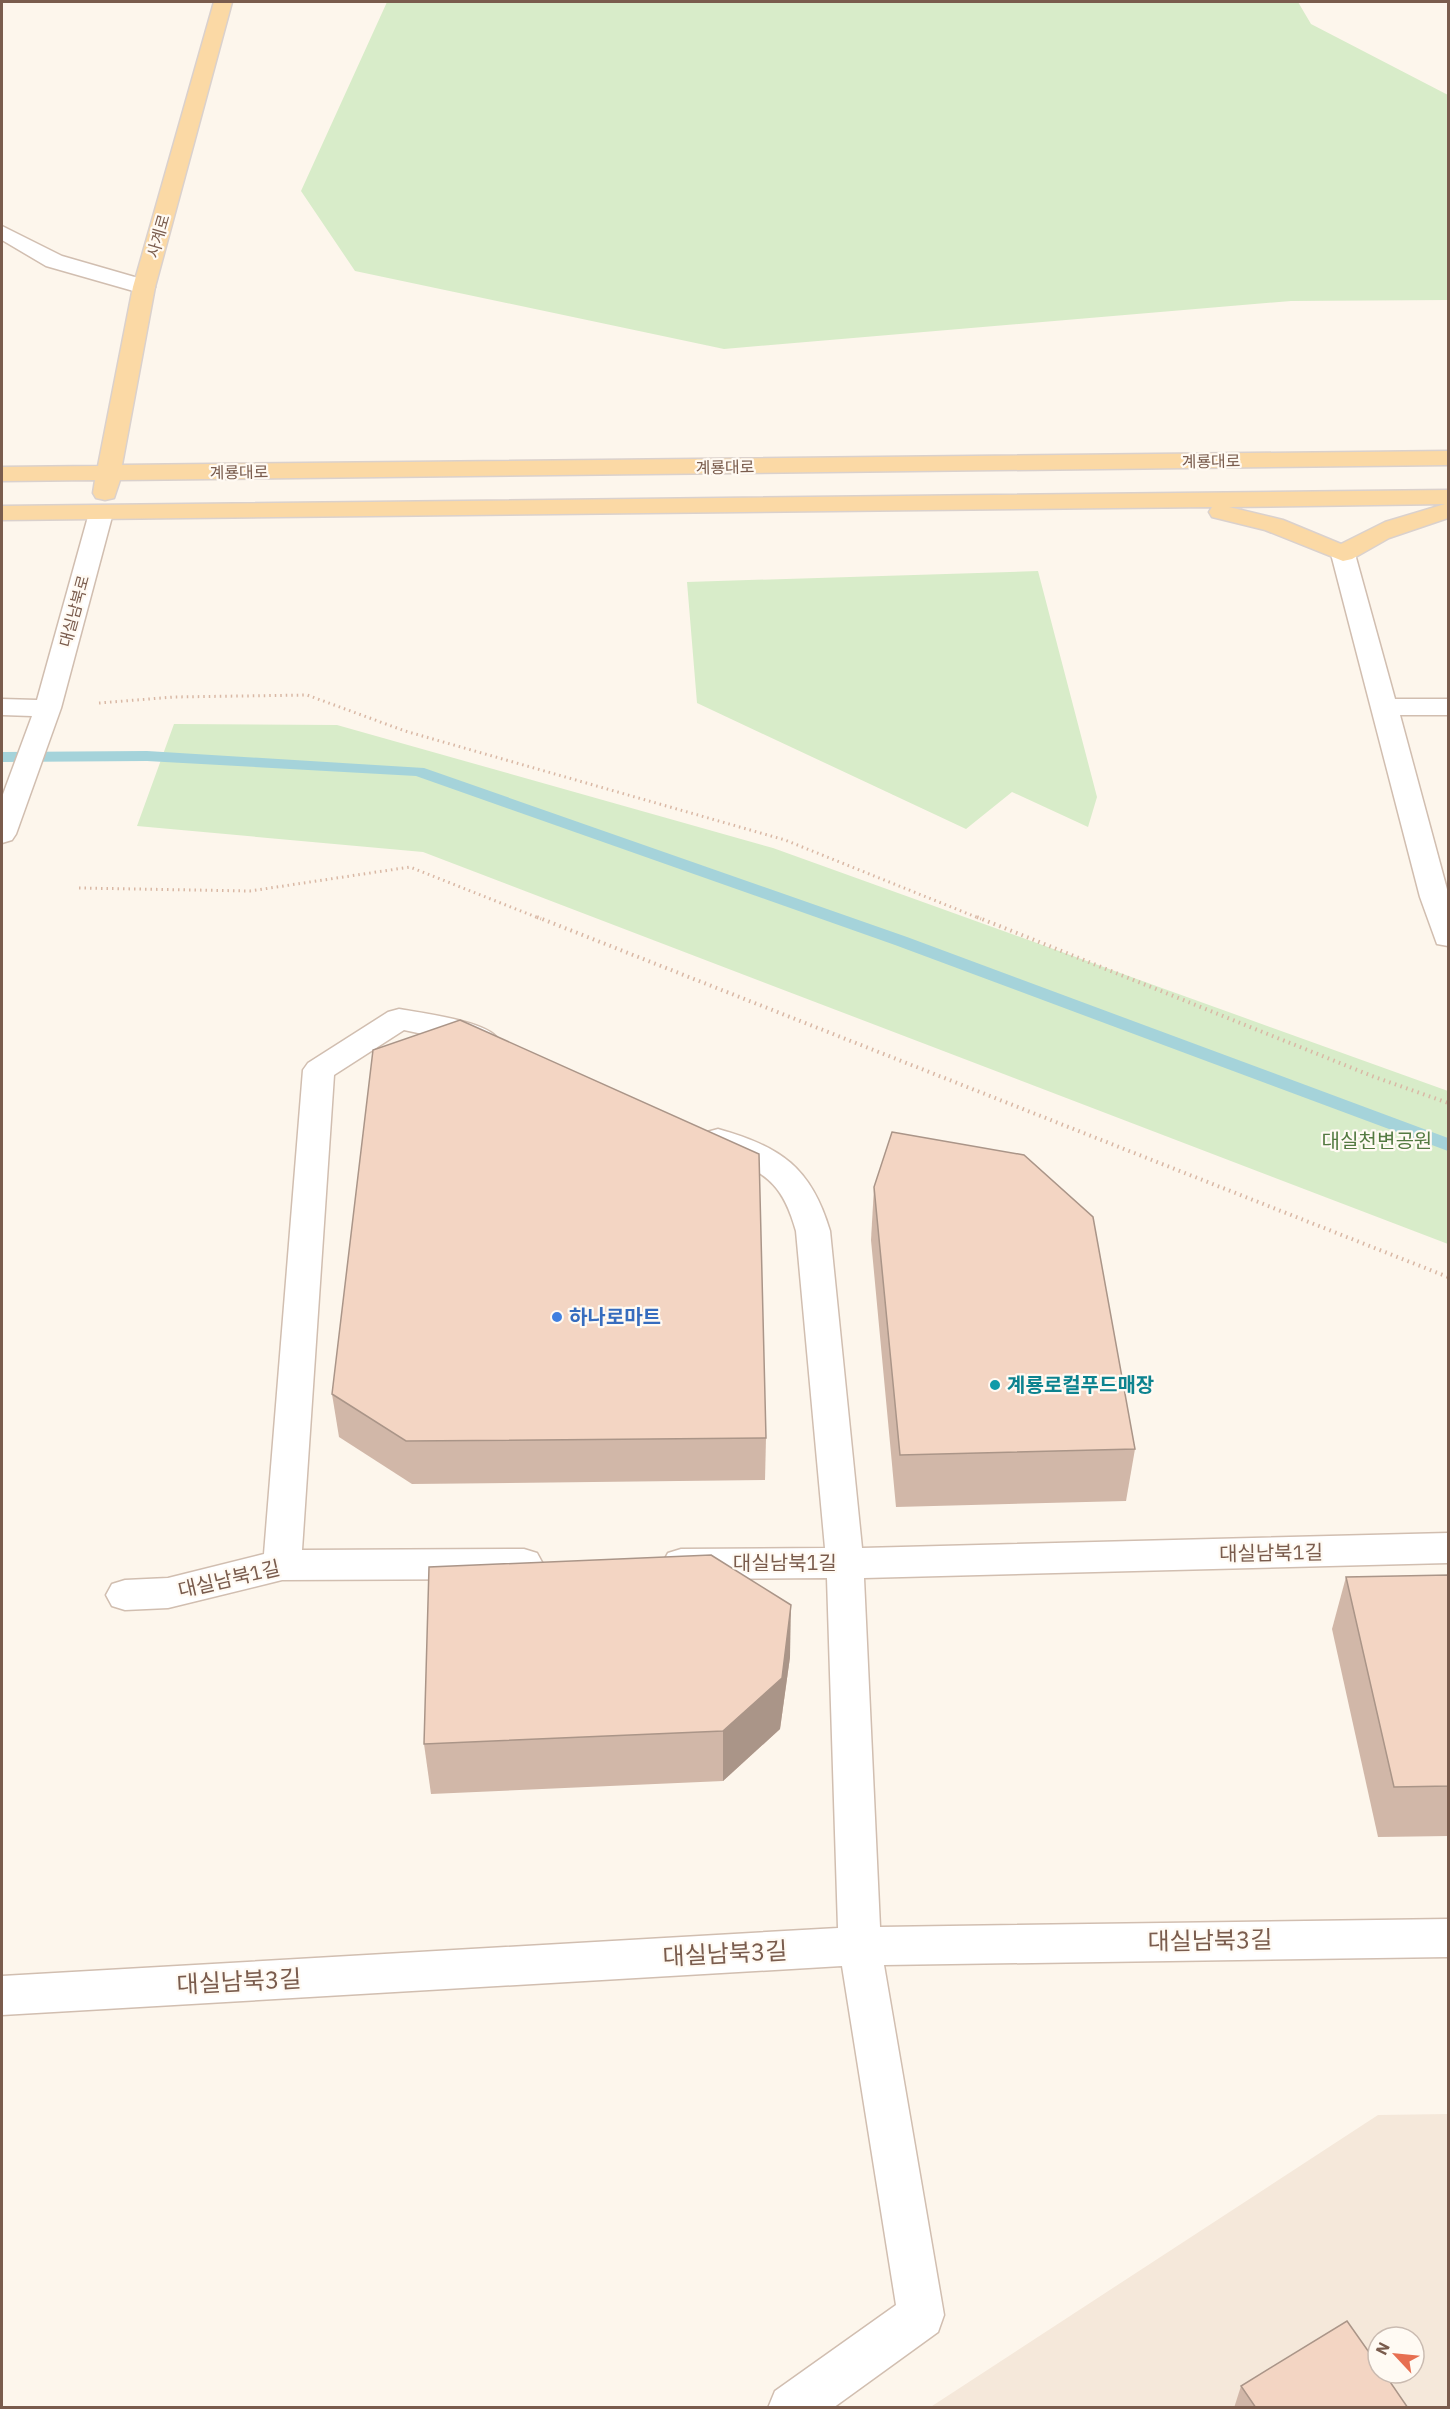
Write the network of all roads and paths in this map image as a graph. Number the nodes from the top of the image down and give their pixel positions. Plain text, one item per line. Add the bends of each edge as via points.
1 (223, 2) edge
2 (2, 232) edge
3 (144, 287) junction
4 (1449, 458) edge
5 (2, 474) edge
6 (110, 474) junction
7 (1449, 497) edge
8 (1170, 501) junction
9 (1449, 511) edge
10 (2, 513) edge
11 (101, 513) junction
12 (1343, 554) junction
13 (2, 707) edge
14 (1384, 707) junction
15 (1449, 707) edge
16 (48, 708) junction
17 (2, 834) edge
18 (79, 888) dead end
19 (1442, 897) edge
20 (1449, 937) edge
21 (511, 1051) edge
22 (1449, 1103) edge
23 (686, 1126) edge
24 (1449, 1277) edge
25 (1449, 1548) edge
26 (845, 1563) junction
27 (557, 1564) edge
28 (653, 1564) edge
29 (282, 1565) junction
30 (125, 1595) dead end
31 (1449, 1938) edge
32 (860, 1946) junction
33 (2, 1996) edge
34 (792, 2408) edge

1 - 3 main road, 사계로
2 - 3 street via 54,261
3 - 6 main road, 사계로
4 - 6 main road, 계룡대로
5 - 6 main road, 계룡대로
6 - 11 main road, 대실남북로
7 - 8 main road
8 - 11 main road
8 - 12 main road via 1274,525
9 - 12 main road via 1404,522
10 - 11 main road
11 - 16 street, 대실남북로
12 - 14 street
13 - 16 street
14 - 15 street
14 - 19 street
16 - 17 street, 대실남북로
16 - 22 path via 174,697 307,695 405,731 785,840 1372,1076
18 - 24 path via 250,891 410,867
19 - 20 street
21 - 29 street via 467,1033 399,1019 320,1070
23 - 26 street via 782,1171 795,1183 808,1208
25 - 26 street, 대실남북1길
26 - 28 street, 대실남북1길
26 - 32 street
27 - 29 street, 대실남북1길
29 - 30 street, 대실남북1길 via 168,1593
31 - 32 street, 대실남북3길
32 - 33 street, 대실남북3길
32 - 34 street via 921,2315

